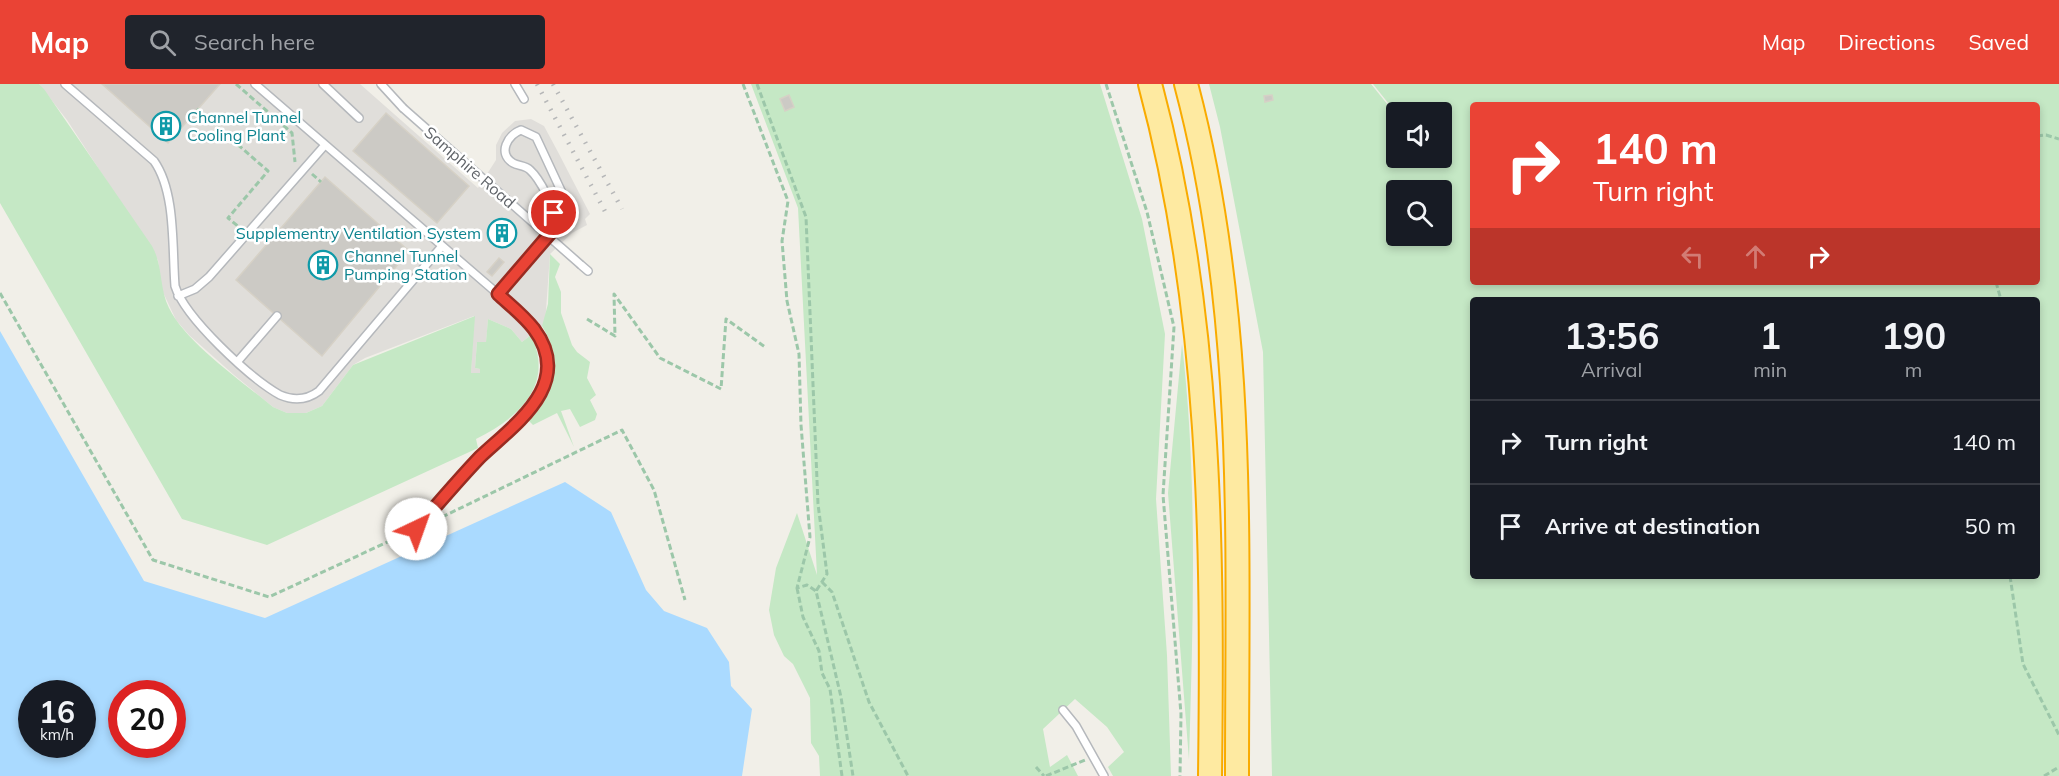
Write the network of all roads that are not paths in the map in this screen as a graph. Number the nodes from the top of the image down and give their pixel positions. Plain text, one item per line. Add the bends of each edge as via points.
1 (64, 84) edge
2 (255, 84) edge
3 (322, 84) edge
4 (381, 84) edge
5 (515, 84) edge
6 (1150, 84) edge
7 (1186, 84) edge
8 (524, 99) dead end
9 (358, 117) dead end
10 (325, 145) junction
11 (570, 210) dead end
12 (442, 246) junction
13 (588, 271) dead end
14 (498, 294) junction
15 (178, 296) junction
16 (277, 316) dead end
17 (238, 361) junction
18 (416, 529) road end
19 (1210, 654) junction
20 (1063, 710) dead end
21 (1104, 776) edge
22 (1199, 776) edge
23 (1210, 776) edge
24 (1237, 776) edge

1 - 15 lane via 154,160 160,170 168,194
2 - 10 lane
3 - 9 lane
4 - 13 lane, Samphire Road, bridge via 403,108
5 - 8 lane
6 - 19 highway via 1184,245 1200,369 1209,528
7 - 24 highway via 1209,180 1231,342 1240,560
10 - 12 lane
10 - 15 lane via 209,277
11 - 14 lane via 536,136 528,131 515,132 506,142 506,155 510,161 531,170 556,220 553,230
12 - 14 lane
12 - 17 lane via 315,394 292,399 280,395
14 - 18 lane via 538,336 547,360 545,382 522,420 479,459
15 - 17 lane via 200,328
16 - 17 lane
19 - 22 highway
19 - 23 highway
20 - 21 lane

